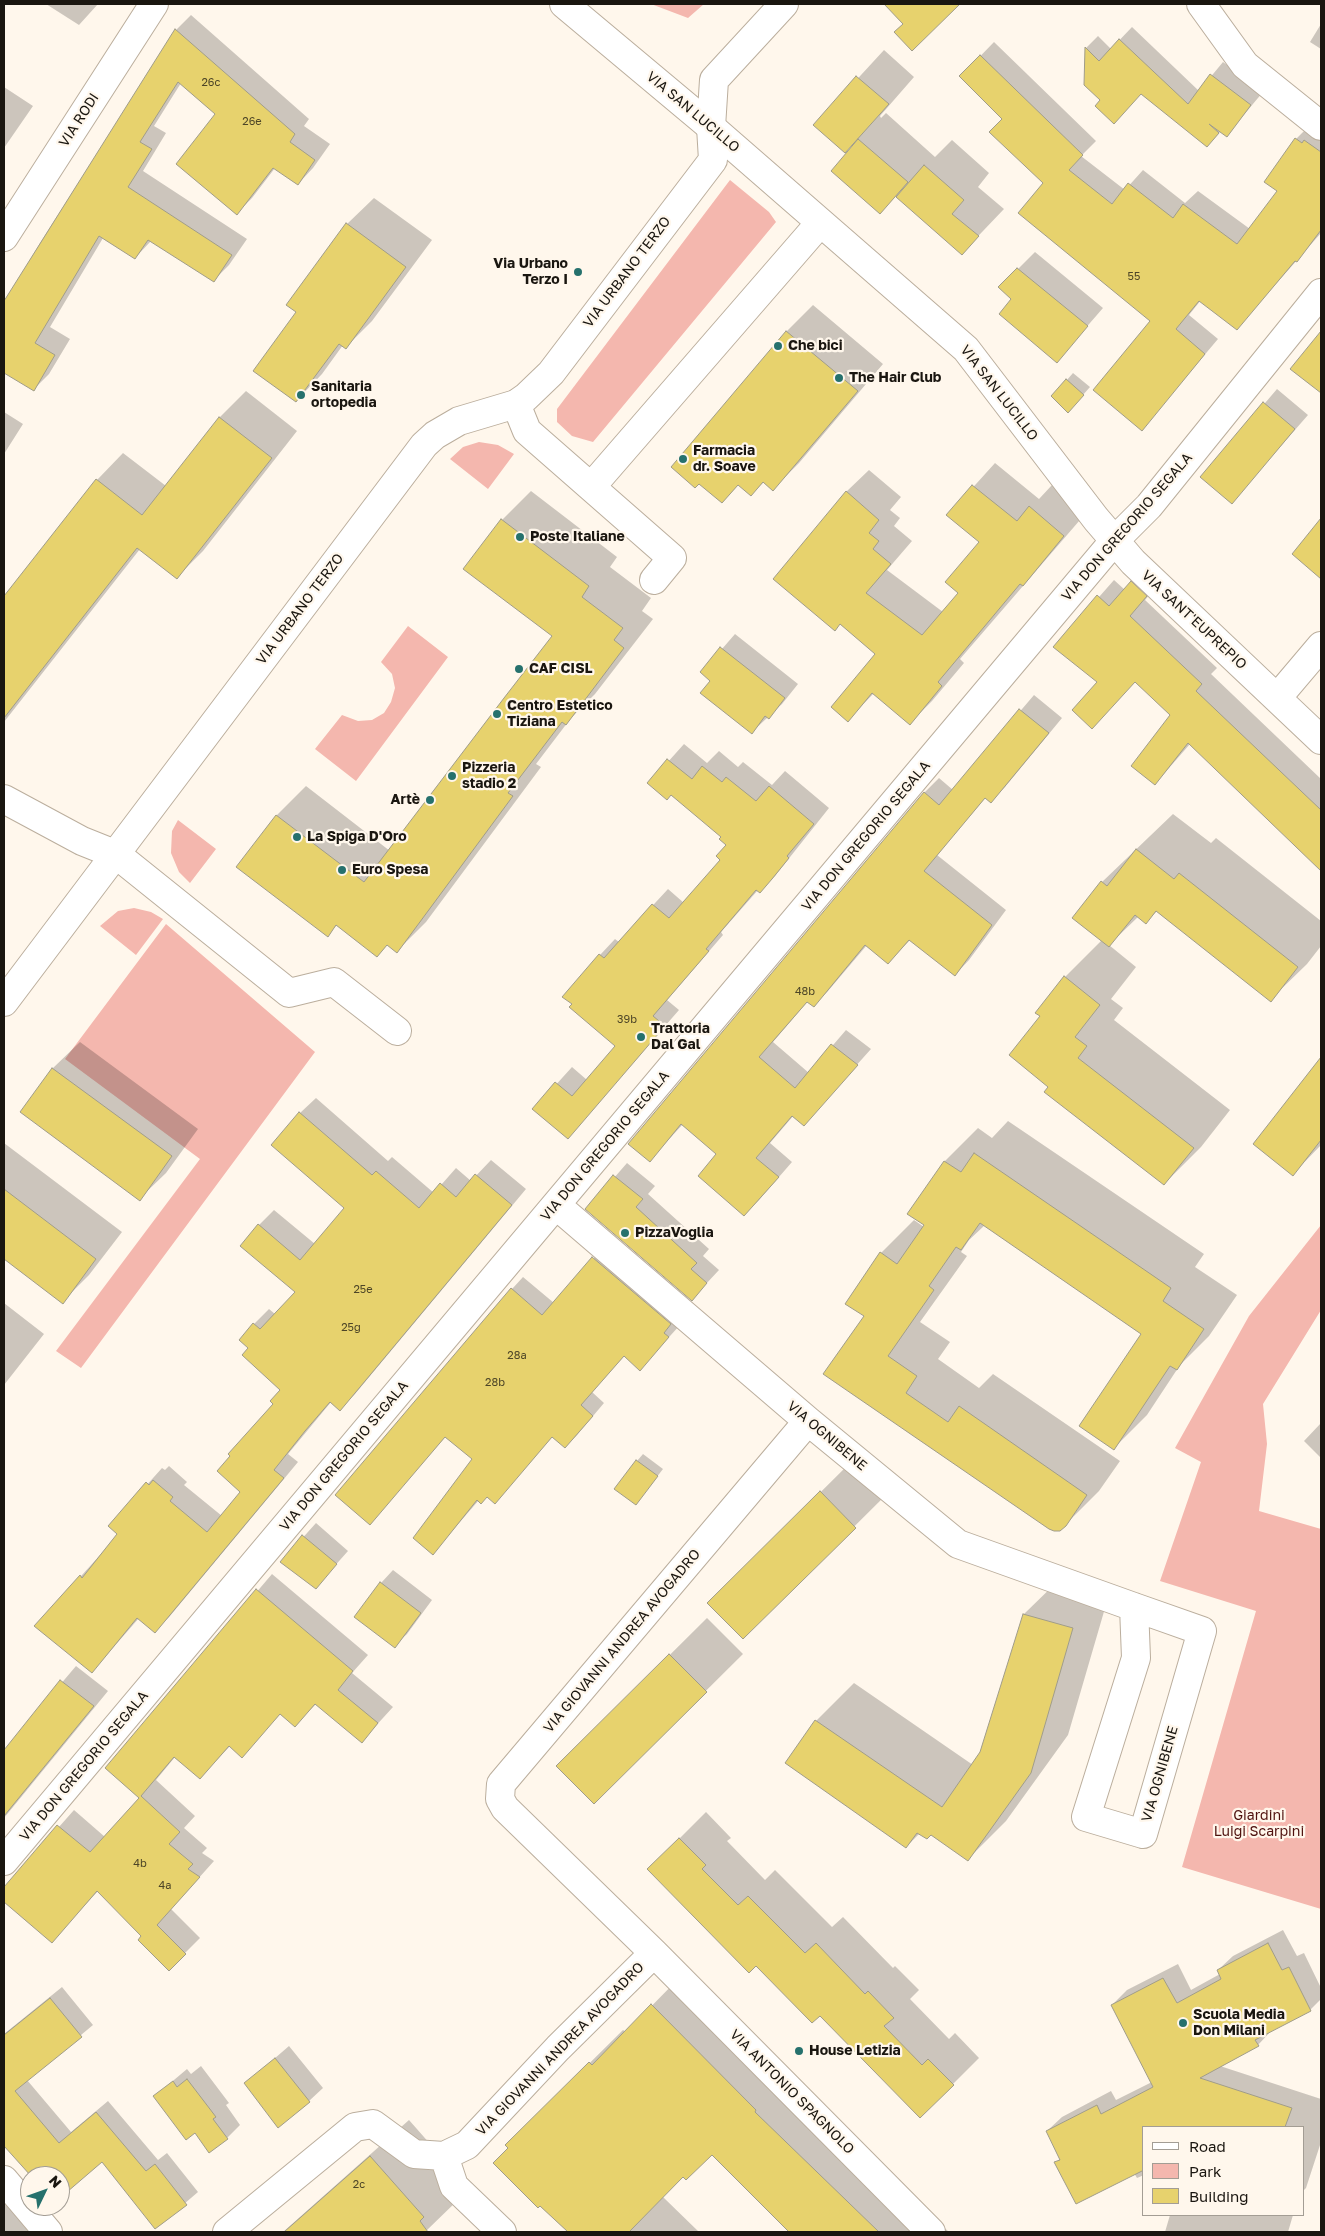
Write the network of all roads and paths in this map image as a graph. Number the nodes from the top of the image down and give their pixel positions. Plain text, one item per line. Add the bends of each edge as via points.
1 (154, 4) edge
2 (564, 4) edge
3 (784, 4) edge
4 (1201, 4) edge
5 (1321, 126) edge
6 (711, 127) junction
7 (820, 223) junction
8 (4, 237) edge
9 (1321, 293) edge
10 (516, 404) junction
11 (591, 487) junction
12 (1114, 541) junction
13 (654, 580) dead end
14 (1321, 646) edge
15 (1277, 698) junction
16 (1321, 740) edge
17 (4, 800) edge
18 (117, 855) junction
19 (4, 1002) edge
20 (397, 1031) dead end
21 (556, 1205) junction
22 (808, 1421) junction
23 (1134, 1607) junction
24 (4, 1861) edge
25 (654, 1952) junction
26 (444, 2156) junction
27 (4, 2180) edge
28 (48, 2232) edge
29 (227, 2232) edge
30 (502, 2232) edge
31 (931, 2232) edge

1 - 8 street, VIA RODI
2 - 6 street, VIA SAN LUCILLO
3 - 6 street, VIA URBANO TERZO via 714,80
4 - 5 street via 1245,65
6 - 7 street, VIA SAN LUCILLO
6 - 10 street, VIA URBANO TERZO via 713,160 551,373
7 - 11 street
7 - 12 street, VIA SAN LUCILLO via 966,349
9 - 12 street, VIA DON GREGORIO SEGALA via 1149,506
10 - 11 street via 527,430
10 - 18 street, VIA URBANO TERZO via 459,421 424,445
11 - 13 street via 672,558
12 - 15 street, VIA SANT'EUPREPIO via 1132,562
12 - 21 street, VIA DON GREGORIO SEGALA
14 - 15 street
15 - 16 street, VIA SANT'EUPREPIO
17 - 18 street via 82,841
18 - 19 street, VIA URBANO TERZO
18 - 20 street via 289,993 334,982
21 - 22 street, VIA OGNIBENE
21 - 24 street, VIA DON GREGORIO SEGALA
22 - 23 street, VIA OGNIBENE via 958,1544
22 - 25 street, VIA GIOVANNI ANDREA AVOGADRO via 501,1784 500,1798 505,1808
23 - 23 street, VIA OGNIBENE via 1136,1658 1086,1817 1143,1834 1202,1631
25 - 26 street, VIA GIOVANNI ANDREA AVOGADRO via 467,2146
25 - 31 street, VIA ANTONIO SPAGNOLO
26 - 29 street, VIA GIOVANNI ANDREA AVOGADRO via 414,2154 373,2124 355,2127
26 - 30 street via 454,2186
27 - 28 street

